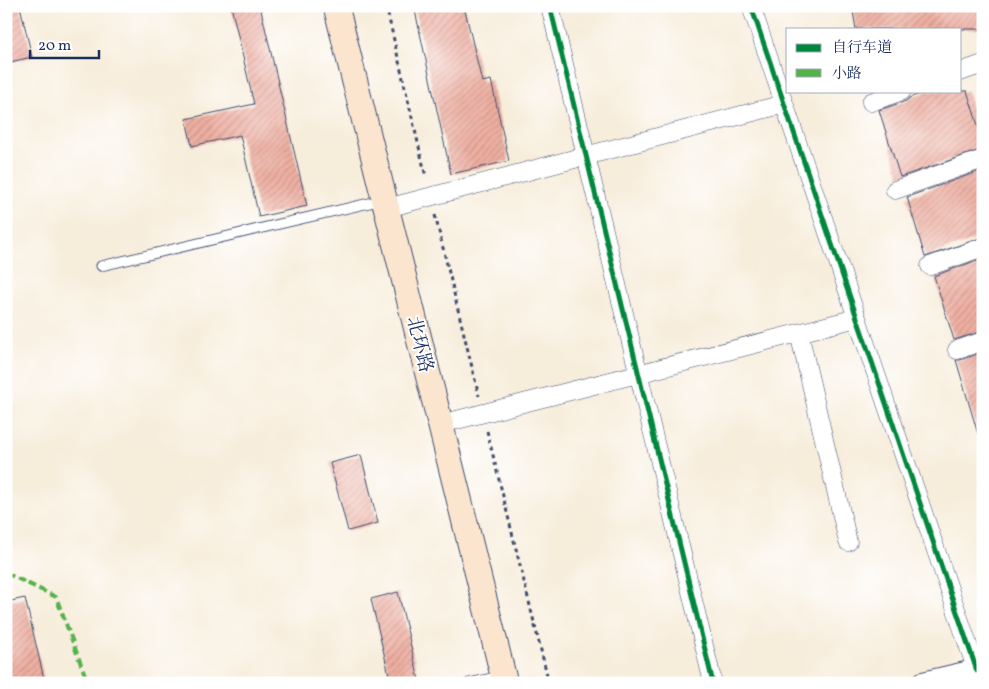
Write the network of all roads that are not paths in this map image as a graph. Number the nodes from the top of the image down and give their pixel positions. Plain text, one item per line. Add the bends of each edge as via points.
1 (336, 6) edge
2 (550, 6) edge
3 (751, 6) edge
4 (983, 64) edge
5 (962, 71) edge
6 (899, 92) edge
7 (871, 102) dead end
8 (784, 104) junction
9 (586, 156) junction
10 (983, 159) edge
11 (895, 190) dead end
12 (386, 204) junction
13 (983, 247) edge
14 (101, 266) dead end
15 (930, 266) dead end
16 (857, 318) junction
17 (800, 333) junction
18 (983, 341) edge
19 (957, 350) dead end
20 (638, 374) junction
21 (441, 424) junction
22 (848, 542) dead end
23 (980, 670) edge
24 (504, 679) edge
25 (470, 683) edge
26 (713, 683) edge
27 (923, 683) edge

1 - 12 main road, 北环路
2 - 9 street
3 - 8 street
4 - 5 street
6 - 7 street
8 - 9 street
8 - 16 street
9 - 12 street via 430,197
9 - 20 street
10 - 11 street
12 - 14 lane
12 - 21 main road, 北环路
13 - 15 street
16 - 17 street
16 - 23 street
17 - 20 street
17 - 22 street
18 - 19 street
20 - 21 street
20 - 26 street
21 - 24 main road, 北环路
23 - 27 street
24 - 25 lane

